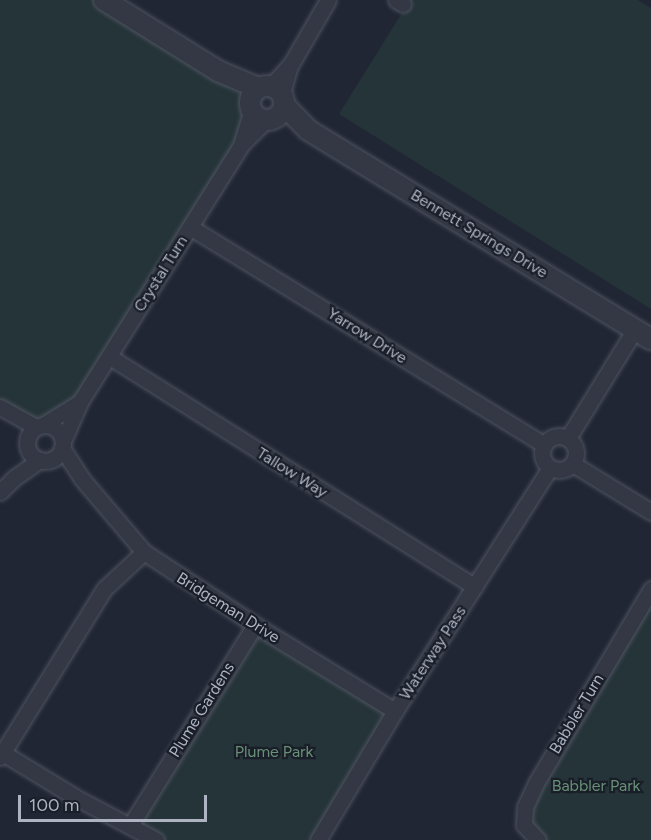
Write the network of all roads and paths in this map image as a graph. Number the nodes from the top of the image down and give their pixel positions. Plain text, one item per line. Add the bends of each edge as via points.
1 (104, 0) edge
2 (328, 0) edge
3 (267, 103) junction
4 (190, 227) junction
5 (643, 334) edge
6 (110, 357) junction
7 (80, 402) junction
8 (1, 408) edge
9 (40, 426) junction
10 (568, 438) junction
11 (62, 445) junction
12 (544, 445) junction
13 (36, 453) junction
14 (573, 464) junction
15 (550, 468) junction
16 (82, 480) junction
17 (0, 492) edge
18 (651, 513) edge
19 (144, 552) junction
20 (475, 587) junction
21 (651, 589) edge
22 (255, 625) junction
23 (396, 711) junction
24 (1, 755) edge
25 (130, 826) junction
26 (156, 840) edge
27 (318, 840) edge
28 (538, 840) edge

1 - 3 street, Bennett Springs Drive
2 - 3 street, Crystal Turn
3 - 4 street, Crystal Turn
3 - 5 street, Bennett Springs Drive
4 - 6 street, Crystal Turn
4 - 12 street, Yarrow Drive
5 - 10 street
6 - 7 street, Crystal Turn
6 - 20 street, Tallow Way
7 - 9 street
7 - 11 street
8 - 9 street
8 - 13 street
9 - 11 street via 54,428
9 - 13 street
10 - 12 street via 557,436
10 - 14 street via 576,447
11 - 13 street via 56,456
11 - 16 street
12 - 15 street via 543,458
13 - 16 street
13 - 17 street
14 - 15 street via 562,470
14 - 18 street
15 - 20 street, Waterway Pass
16 - 19 street, Bridgeman Drive
19 - 22 street, Bridgeman Drive
19 - 24 street via 105,589
20 - 23 street, Waterway Pass
21 - 28 street, Babbler Turn via 525,807 524,825
22 - 23 street, Bridgeman Drive
22 - 25 street, Plume Gardens
23 - 27 street, Waterway Pass
24 - 25 street
25 - 26 street

